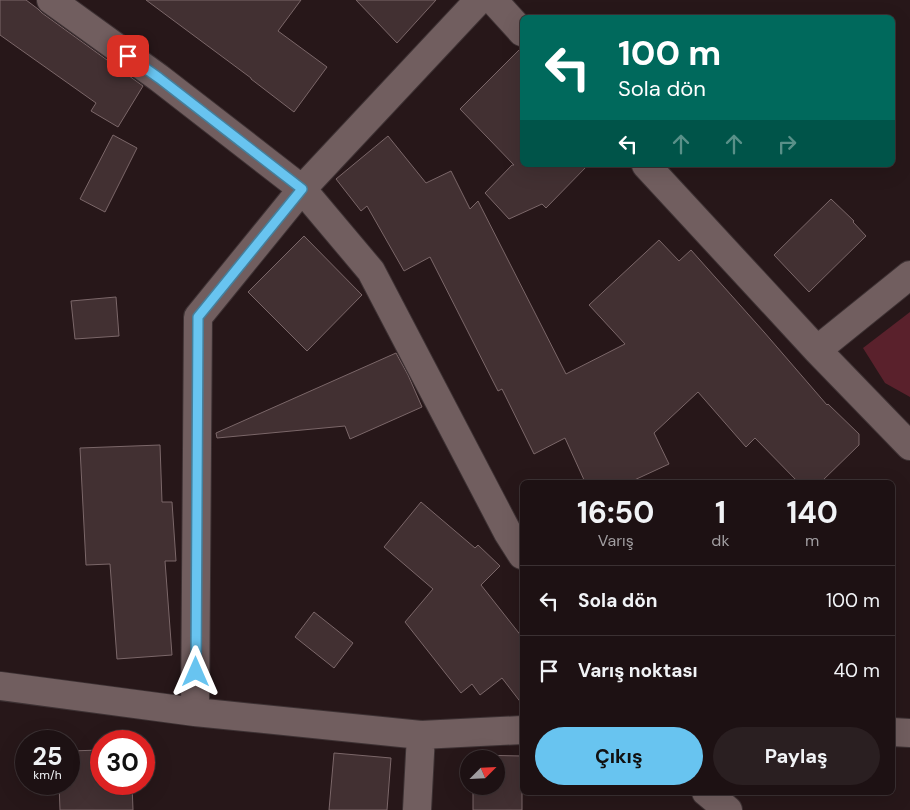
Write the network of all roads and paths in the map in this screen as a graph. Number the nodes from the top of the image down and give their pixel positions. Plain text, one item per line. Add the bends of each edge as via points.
1 (51, 0) edge
2 (479, 0) edge
3 (493, 0) edge
4 (520, 30) edge
5 (648, 167) edge
6 (302, 189) junction
7 (910, 275) edge
8 (817, 350) junction
9 (910, 448) edge
10 (520, 552) edge
11 (0, 686) edge
12 (196, 712) junction
13 (520, 730) edge
14 (895, 732) edge
15 (910, 733) edge
16 (421, 735) junction
17 (697, 795) edge
18 (710, 795) edge
19 (417, 810) edge
20 (698, 810) edge
21 (728, 810) edge

1 - 6 street via 159,78
2 - 6 street
3 - 4 street
5 - 8 street
6 - 10 street via 371,271
6 - 12 street via 198,317
7 - 8 street
8 - 9 street
11 - 12 street
12 - 16 street
13 - 16 street
14 - 15 street
16 - 19 street
17 - 20 street
18 - 21 street

